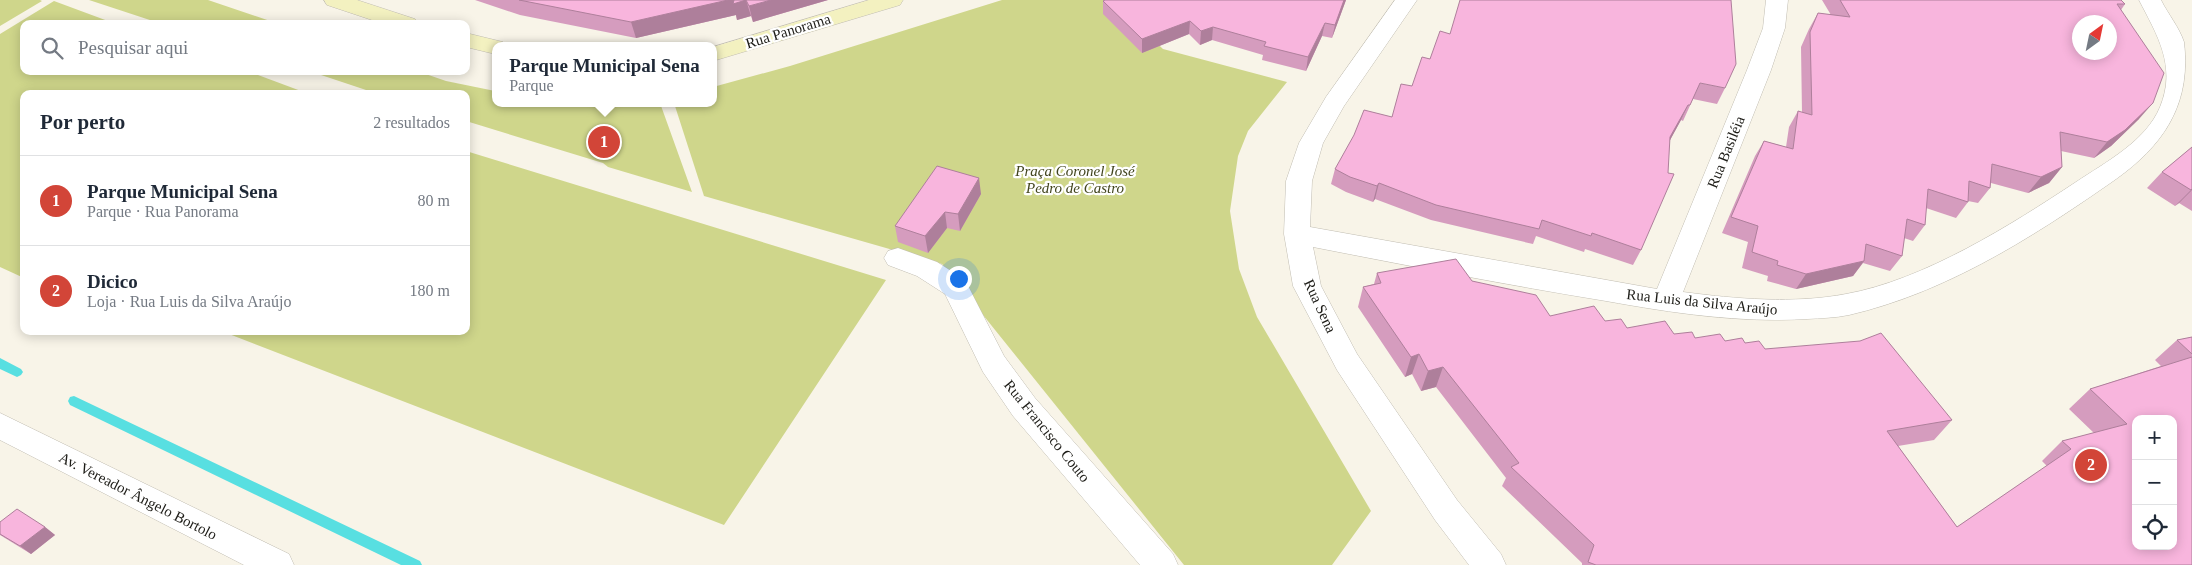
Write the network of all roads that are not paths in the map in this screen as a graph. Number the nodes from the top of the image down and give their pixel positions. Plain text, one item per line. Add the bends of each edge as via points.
1 (335, 0) edge
2 (892, 0) edge
3 (1406, 0) edge
4 (1777, 0) edge
5 (2150, 0) edge
6 (395, 20) edge
7 (470, 41) edge
8 (492, 46) edge
9 (717, 53) edge
10 (1297, 234) junction
11 (898, 258) dead end
12 (1666, 301) junction
13 (0, 426) edge
14 (277, 565) edge
15 (1161, 565) edge
16 (1489, 565) edge

1 - 6 street
2 - 9 street, Rua Panorama
3 - 10 street, Rua Sena via 1334,103 1311,144 1299,181
4 - 12 street, Rua Basiléia via 1774,28 1759,70
5 - 12 street, Rua Luis da Silva Araújo via 2173,42 2182,78 2177,108 2162,131 2128,160 2062,205 1987,248 1910,286 1849,305 1774,312
7 - 8 street
10 - 12 street, Rua Luis da Silva Araújo
10 - 16 street, Rua Sena via 1307,286 1347,362 1446,510
11 - 15 street, Rua Francisco Couto via 927,269 955,287 993,364 1024,407
13 - 14 street, Av. Vereador Ângelo Bortolo

